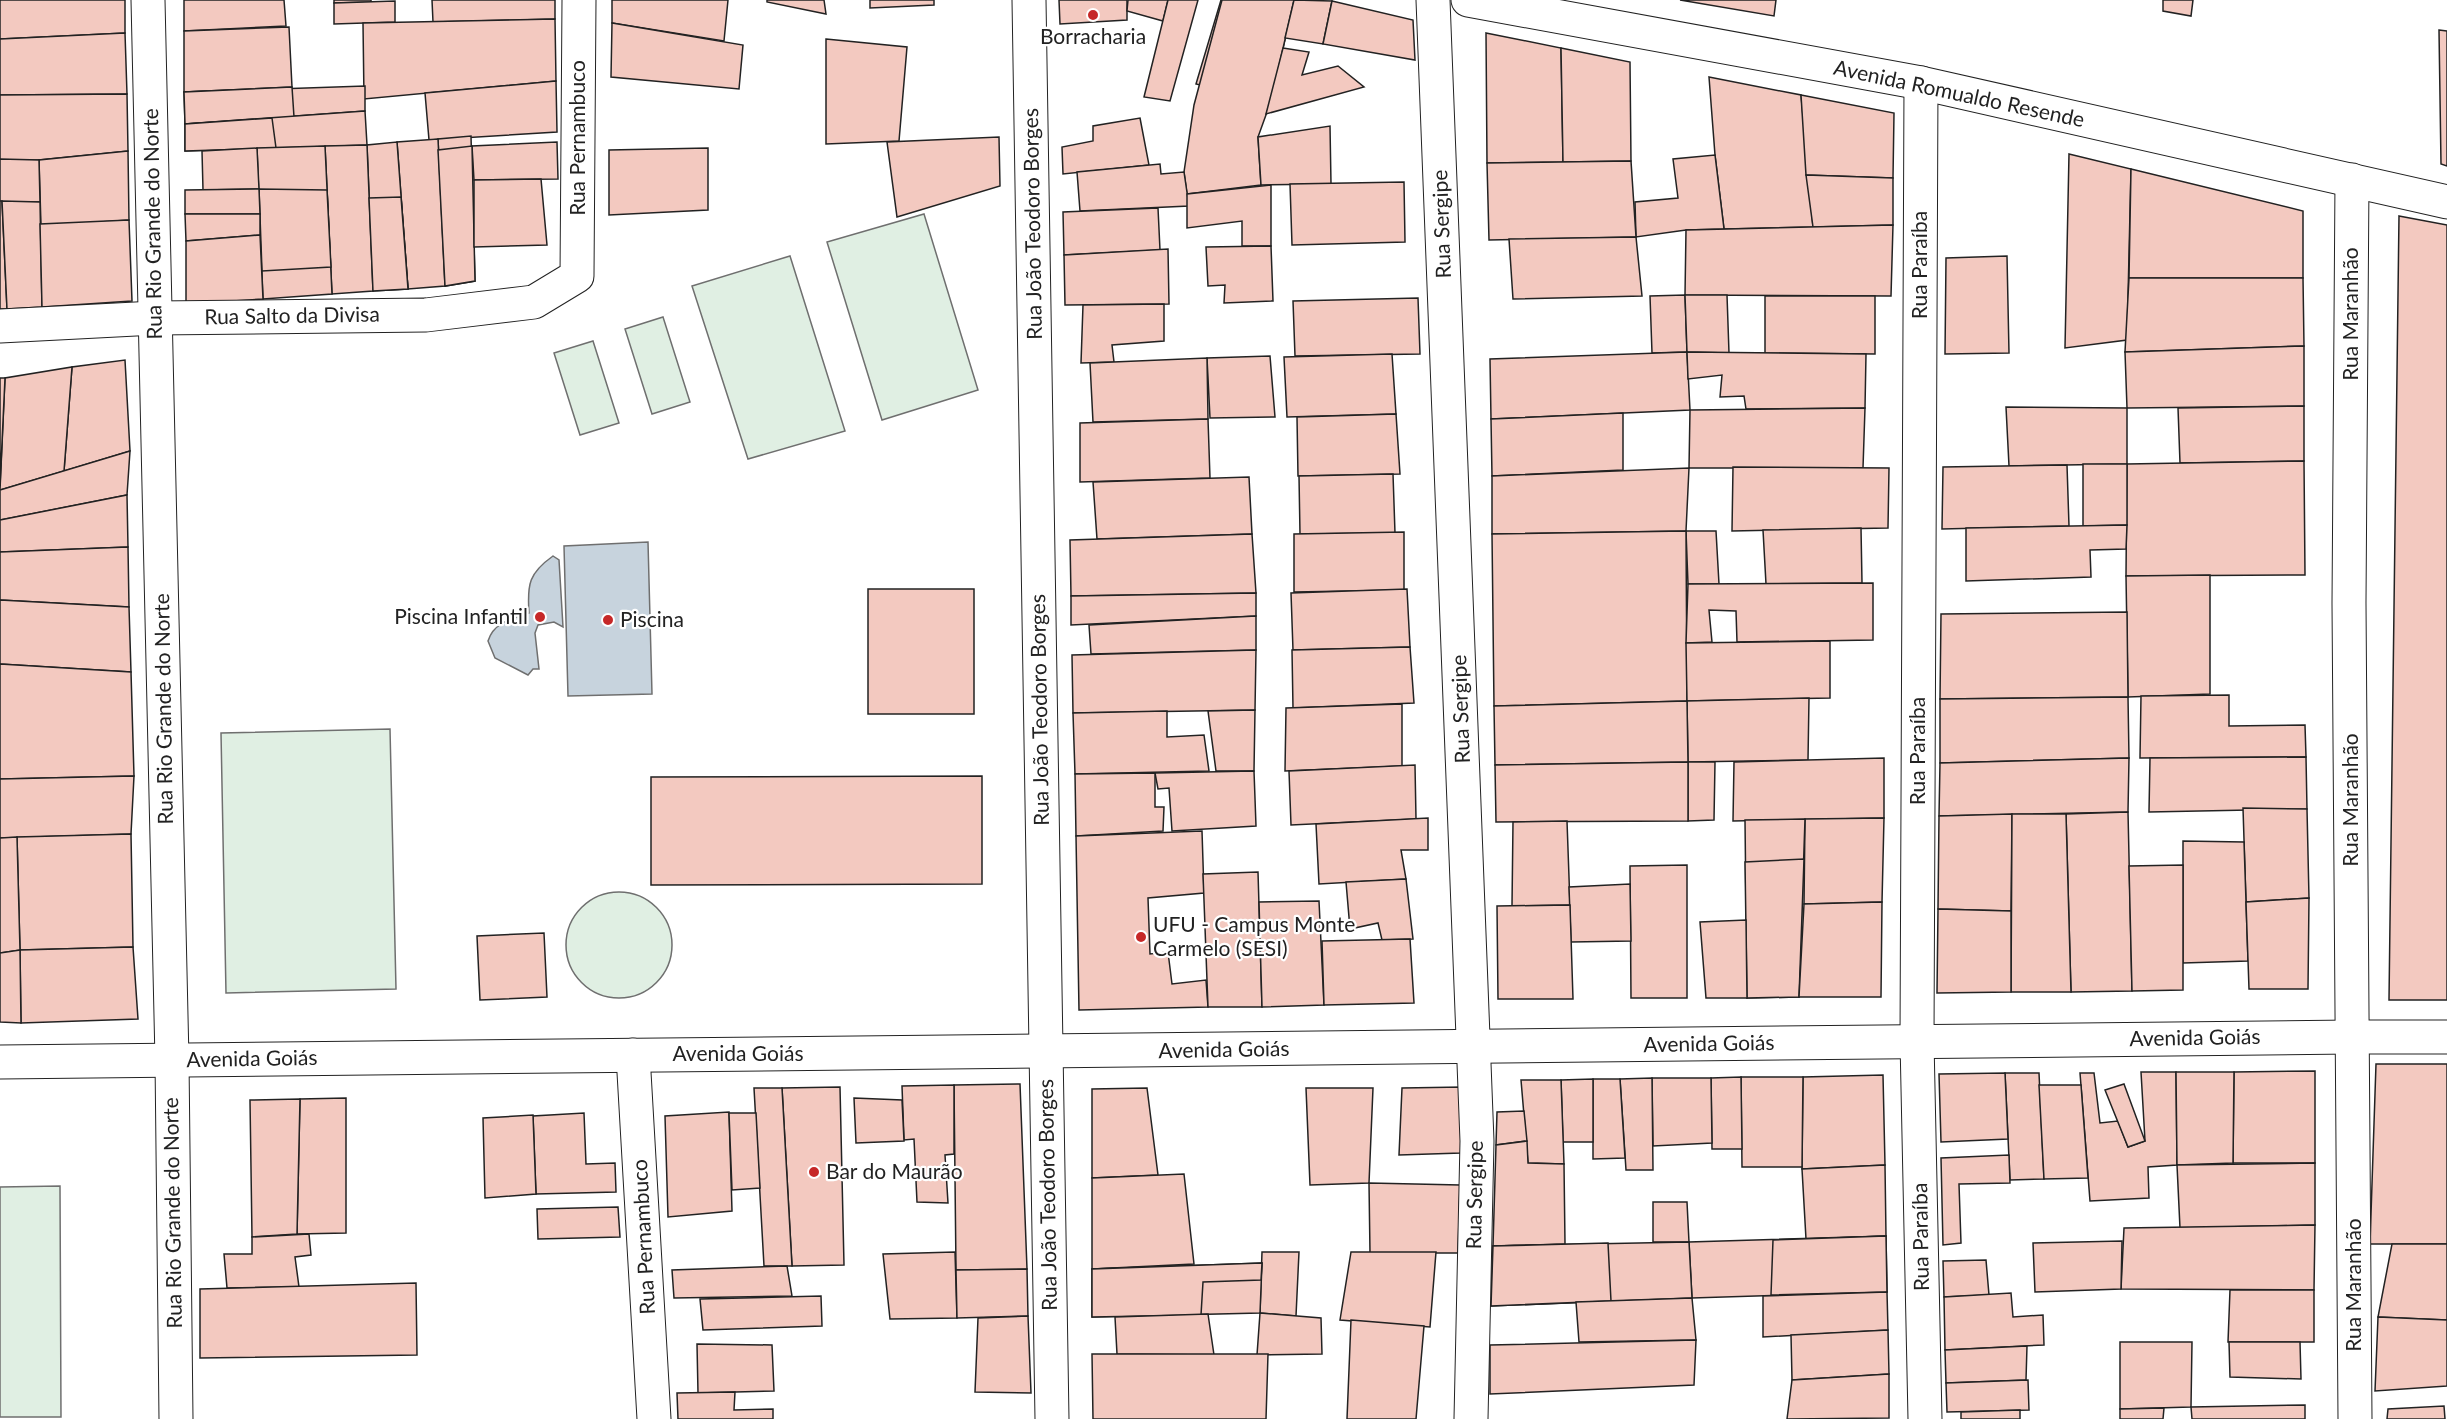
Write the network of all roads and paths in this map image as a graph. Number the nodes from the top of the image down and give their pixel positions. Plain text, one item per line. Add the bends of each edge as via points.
1 (148, 0) edge
2 (579, 0) edge
3 (1029, 0) edge
4 (1433, 0) edge
5 (1468, 0) edge
6 (1921, 83) junction
7 (2352, 180) junction
8 (2447, 202) edge
9 (576, 276) joint
10 (155, 318) junction
11 (0, 326) edge
12 (2352, 1037) junction
13 (2447, 1037) edge
14 (1917, 1041) junction
15 (1474, 1048) junction
16 (1046, 1051) junction
17 (633, 1054) junction
18 (171, 1060) junction
19 (0, 1062) edge
20 (176, 1419) edge
21 (654, 1419) edge
22 (1052, 1419) edge
23 (1471, 1419) edge
24 (1925, 1419) edge
25 (2355, 1419) edge

1 - 10 street, Rua Rio Grande do Norte
2 - 9 street, Rua Pernambuco
3 - 16 street, Rua João Teodoro Borges
4 - 15 street, Rua Sergipe
5 - 6 street, Avenida Romualdo Resende
6 - 7 street, Avenida Romualdo Resende
6 - 14 street, Rua Paraíba
7 - 8 street, Avenida Romualdo Resende
7 - 12 street, Rua Maranhão
9 - 10 street, Rua Salto da Divisa via 534,302 426,315
10 - 11 street, Rua Salto da Divisa
10 - 18 street, Rua Rio Grande do Norte
12 - 13 street, Avenida Goiás
12 - 14 street, Avenida Goiás
12 - 25 street, Rua Maranhão
14 - 15 street, Avenida Goiás
14 - 24 street, Rua Paraíba
15 - 16 street, Avenida Goiás
15 - 23 street, Rua Sergipe via 1477,1141
16 - 17 street, Avenida Goiás
16 - 22 street, Rua João Teodoro Borges
17 - 18 street, Avenida Goiás
17 - 21 street, Rua Pernambuco
18 - 19 street, Avenida Goiás
18 - 20 street, Rua Rio Grande do Norte

